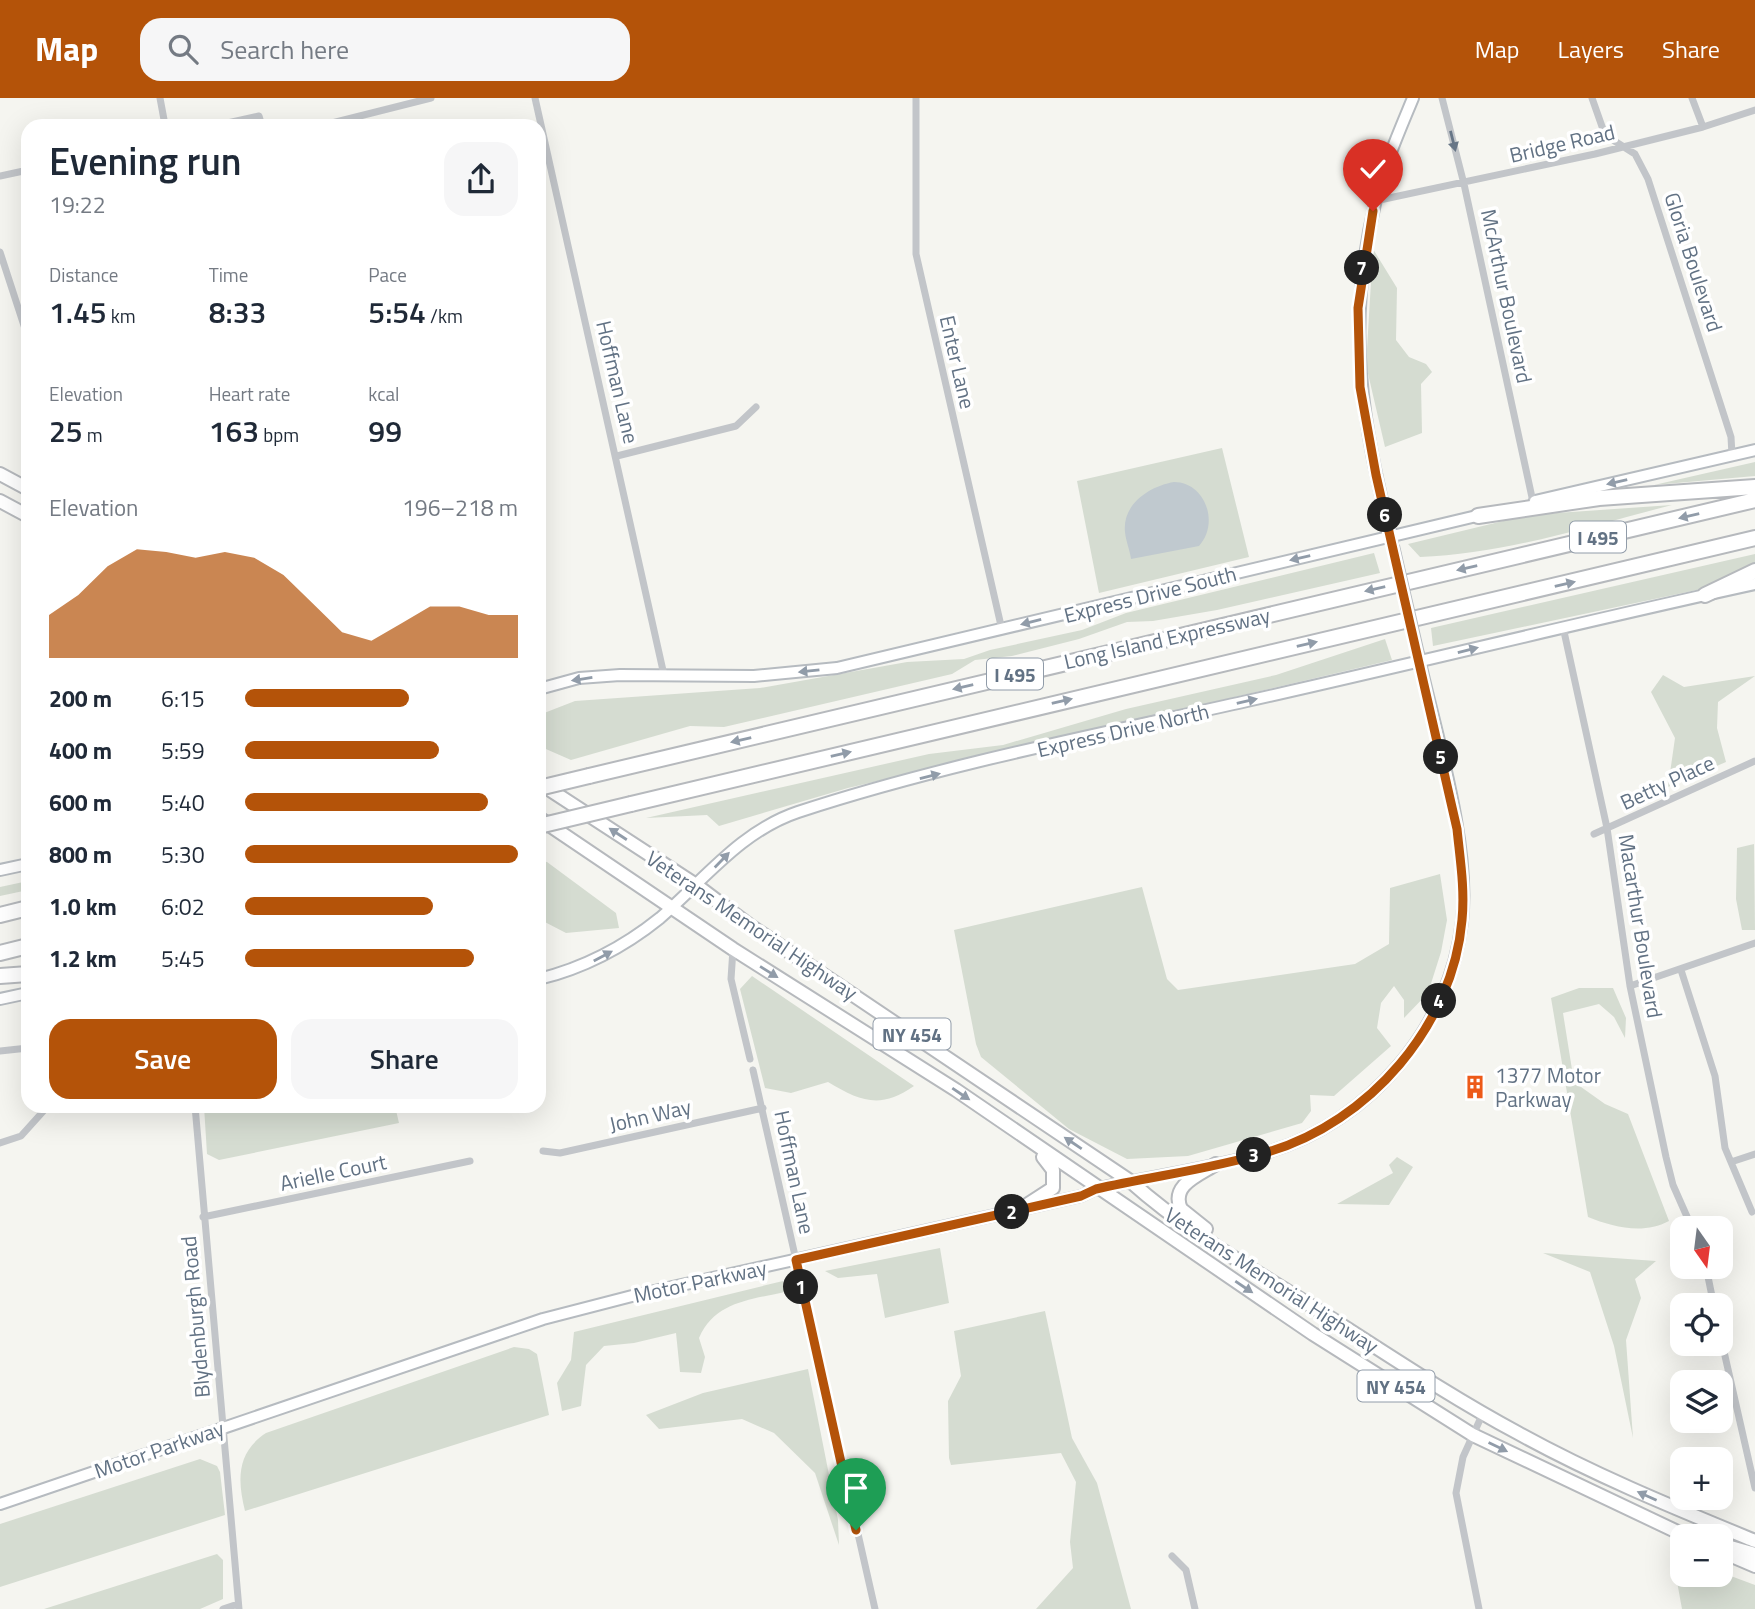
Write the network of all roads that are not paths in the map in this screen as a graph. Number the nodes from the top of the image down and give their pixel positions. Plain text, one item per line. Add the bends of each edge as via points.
1 (160, 98) edge
2 (431, 98) edge
3 (535, 98) edge
4 (916, 98) edge
5 (1413, 98) edge
6 (1442, 98) edge
7 (1592, 98) edge
8 (1692, 98) edge
9 (1755, 110) edge
10 (164, 119) edge
11 (348, 119) edge
12 (540, 119) edge
13 (1703, 127) junction
14 (546, 146) edge
15 (1622, 148) junction
16 (21, 172) edge
17 (0, 176) edge
18 (1465, 184) junction
19 (1375, 201) junction
20 (0, 252) edge
21 (21, 316) edge
22 (756, 407) dead end
23 (1755, 450) edge
24 (1732, 455) junction
25 (617, 456) junction
26 (0, 474) edge
27 (21, 485) edge
28 (1755, 487) edge
29 (1755, 500) edge
30 (0, 501) edge
31 (1533, 502) junction
32 (21, 512) edge
33 (1478, 516) junction
34 (1755, 538) edge
35 (1392, 541) junction
36 (1755, 571) edge
37 (1755, 584) edge
38 (1705, 595) junction
39 (1563, 627) junction
40 (1002, 629) junction
41 (1419, 658) junction
42 (664, 675) junction
43 (546, 688) edge
44 (1755, 761) edge
45 (546, 785) edge
46 (546, 790) edge
47 (546, 823) edge
48 (546, 823) edge
49 (1607, 828) junction
50 (1594, 834) dead end
51 (21, 866) edge
52 (0, 870) edge
53 (696, 885) junction
54 (672, 906) junction
55 (21, 910) edge
56 (0, 915) edge
57 (1755, 943) edge
58 (21, 948) edge
59 (733, 949) junction
60 (0, 953) edge
61 (1681, 970) junction
62 (21, 974) edge
63 (0, 976) edge
64 (546, 977) edge
65 (1630, 986) junction
66 (21, 994) edge
67 (0, 999) edge
68 (21, 1049) edge
69 (0, 1051) edge
70 (750, 1059) dead end
71 (753, 1070) dead end
72 (763, 1108) junction
73 (42, 1113) edge
74 (196, 1113) edge
75 (991, 1115) junction
76 (0, 1143) edge
77 (543, 1151) dead end
78 (1755, 1154) edge
79 (470, 1161) dead end
80 (1731, 1162) junction
81 (1216, 1164) junction
82 (1130, 1181) junction
83 (1096, 1189) junction
84 (1018, 1210) junction
85 (1752, 1212) dead end
86 (1687, 1216) edge
87 (203, 1217) junction
88 (796, 1260) junction
89 (1245, 1265) junction
90 (1725, 1356) edge
91 (1484, 1413) junction
92 (223, 1428) junction
93 (1473, 1435) junction
94 (1755, 1488) edge
95 (0, 1504) edge
96 (1661, 1526) junction
97 (1670, 1529) edge
98 (1670, 1530) edge
99 (1755, 1541) edge
100 (1733, 1548) edge
101 (1755, 1554) edge
102 (1172, 1556) dead end
103 (1733, 1557) edge
104 (1755, 1566) edge
105 (238, 1606) edge
106 (223, 1609) edge
107 (875, 1609) edge
108 (1195, 1609) edge
109 (1479, 1609) edge

1 - 10 street
2 - 11 street
3 - 12 street, Hoffman Lane
4 - 40 street, Enter Lane via 916,254
5 - 19 main road, Motor Parkway
6 -> 18 street, McArthur Boulevard
7 - 15 street, Gloria Boulevard via 1605,135
8 - 13 street
9 - 13 street, Bridge Road
13 - 15 street, Bridge Road
14 - 25 street, Hoffman Lane
15 - 18 street, Bridge Road
15 - 24 street, Gloria Boulevard via 1641,161 1648,179 1727,423
16 - 17 street
18 - 19 street, Bridge Road
18 - 31 street, McArthur Boulevard
19 - 35 main road, Motor Parkway via 1362,270 1357,347 1366,426
20 - 21 street
22 - 25 street via 736,426
23 - 24 main road, Express Drive South
24 -> 31 main road, Express Drive South
25 - 42 street, Hoffman Lane
26 - 27 highway
28 - 33 highway via 1599,498
29 -> 45 highway, Long Island Expressway / I 495, bridge
30 - 32 highway
31 - 33 main road, Express Drive South
33 - 35 main road, Express Drive South
47 -> 34 highway, Long Island Expressway / I 495, bridge
35 -> 40 main road, Express Drive South
35 - 41 main road, Motor Parkway, bridge
36 - 38 highway
37 - 38 main road, Express Drive North
38 - 39 main road, Express Drive North
41 -> 39 main road, Express Drive North
39 - 49 street, Macarthur Boulevard
40 -> 42 main road, Express Drive South via 836,668 754,676
53 -> 41 main road, Express Drive North via 733,849 794,813
41 - 81 main road, Motor Parkway via 1457,829 1462,875 1462,921 1452,967 1436,1008 1392,1074 1354,1108 1310,1135 1269,1152
42 -> 43 main road, Express Drive South via 579,678
44 - 49 street, Betty Place
53 -> 46 highway, Veterans Memorial Highway / NY 454
48 - 54 highway, Veterans Memorial Highway / NY 454
49 - 50 street, Betty Place
49 - 65 street, Macarthur Boulevard
51 - 52 main road
53 - 54 main road, Express Drive North
82 -> 53 highway, Veterans Memorial Highway / NY 454
54 - 59 highway, Veterans Memorial Highway / NY 454
64 -> 54 main road, Express Drive North via 607,954
55 - 56 highway
57 - 61 street
58 - 60 highway
59 - 70 street via 731,979
59 -> 75 highway, Veterans Memorial Highway / NY 454
61 - 65 street
61 - 80 street via 1715,1076
62 - 63 highway
65 - 86 street, Macarthur Boulevard via 1673,1185
66 - 67 main road
68 - 69 street
71 - 72 street, Hoffman Lane
72 - 77 street, John Way via 560,1153
72 - 88 street, Hoffman Lane
73 - 76 street via 22,1136
74 - 87 street, Blydenburgh Road
75 - 83 highway, Veterans Memorial Highway / NY 454
75 - 84 highway via 1053,1170 1053,1188
78 - 80 street
79 - 87 street, Arielle Court
80 - 85 street
81 - 82 main road, Motor Parkway
81 - 89 highway via 1182,1185 1178,1205
82 - 83 main road, Motor Parkway
82 - 89 highway, Veterans Memorial Highway / NY 454 via 1160,1208
83 - 84 main road, Motor Parkway
83 -> 93 highway, Veterans Memorial Highway / NY 454
84 - 88 main road, Motor Parkway
87 - 92 street, Blydenburgh Road
88 - 92 main road, Motor Parkway via 543,1319
88 - 107 street, Hoffman Lane
89 - 91 highway, Veterans Memorial Highway / NY 454
90 - 94 street
91 - 93 street
99 -> 91 highway, Veterans Memorial Highway / NY 454 via 1639,1492
92 - 95 main road, Motor Parkway
92 - 105 street, Blydenburgh Road
93 -> 96 highway, Veterans Memorial Highway / NY 454
93 - 109 street via 1456,1493
96 - 97 highway
96 - 98 highway, Veterans Memorial Highway / NY 454
100 - 101 highway
102 - 108 street via 1186,1570
103 - 104 highway
105 - 106 street

